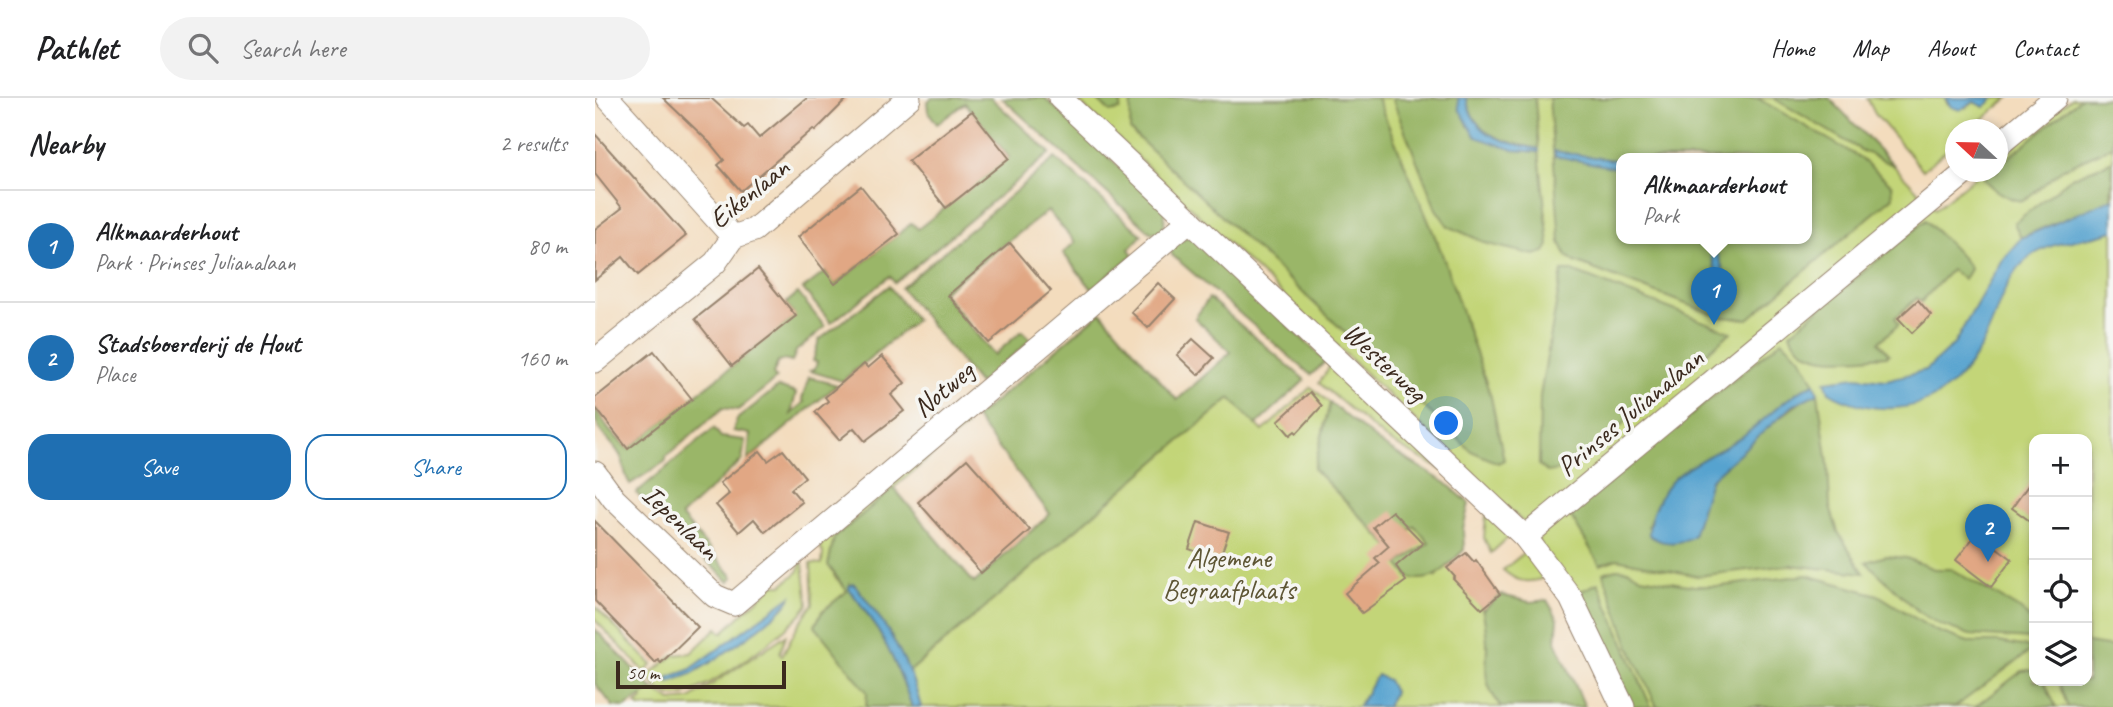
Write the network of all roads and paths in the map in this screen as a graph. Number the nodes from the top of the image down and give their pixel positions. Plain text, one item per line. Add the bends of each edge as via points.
1 (608, 98) edge
2 (909, 98) edge
3 (1060, 98) edge
4 (2055, 98) edge
5 (2008, 137) edge
6 (1954, 182) edge
7 (1190, 220) junction
8 (733, 237) junction
9 (595, 362) edge
10 (595, 473) edge
11 (1525, 537) junction
12 (734, 604) joint
13 (1623, 707) edge

1 - 8 street
2 - 8 street, Eikenlaan via 754,230
3 - 7 street, Westerweg
4 - 5 street
6 - 11 street, Prinses Julianalaan
7 - 11 street, Westerweg
7 - 12 street, Notweg
8 - 9 street, Eikenlaan via 715,263
10 - 12 street, Iepenlaan via 614,499 715,596
11 - 13 street, Westerweg via 1571,598

